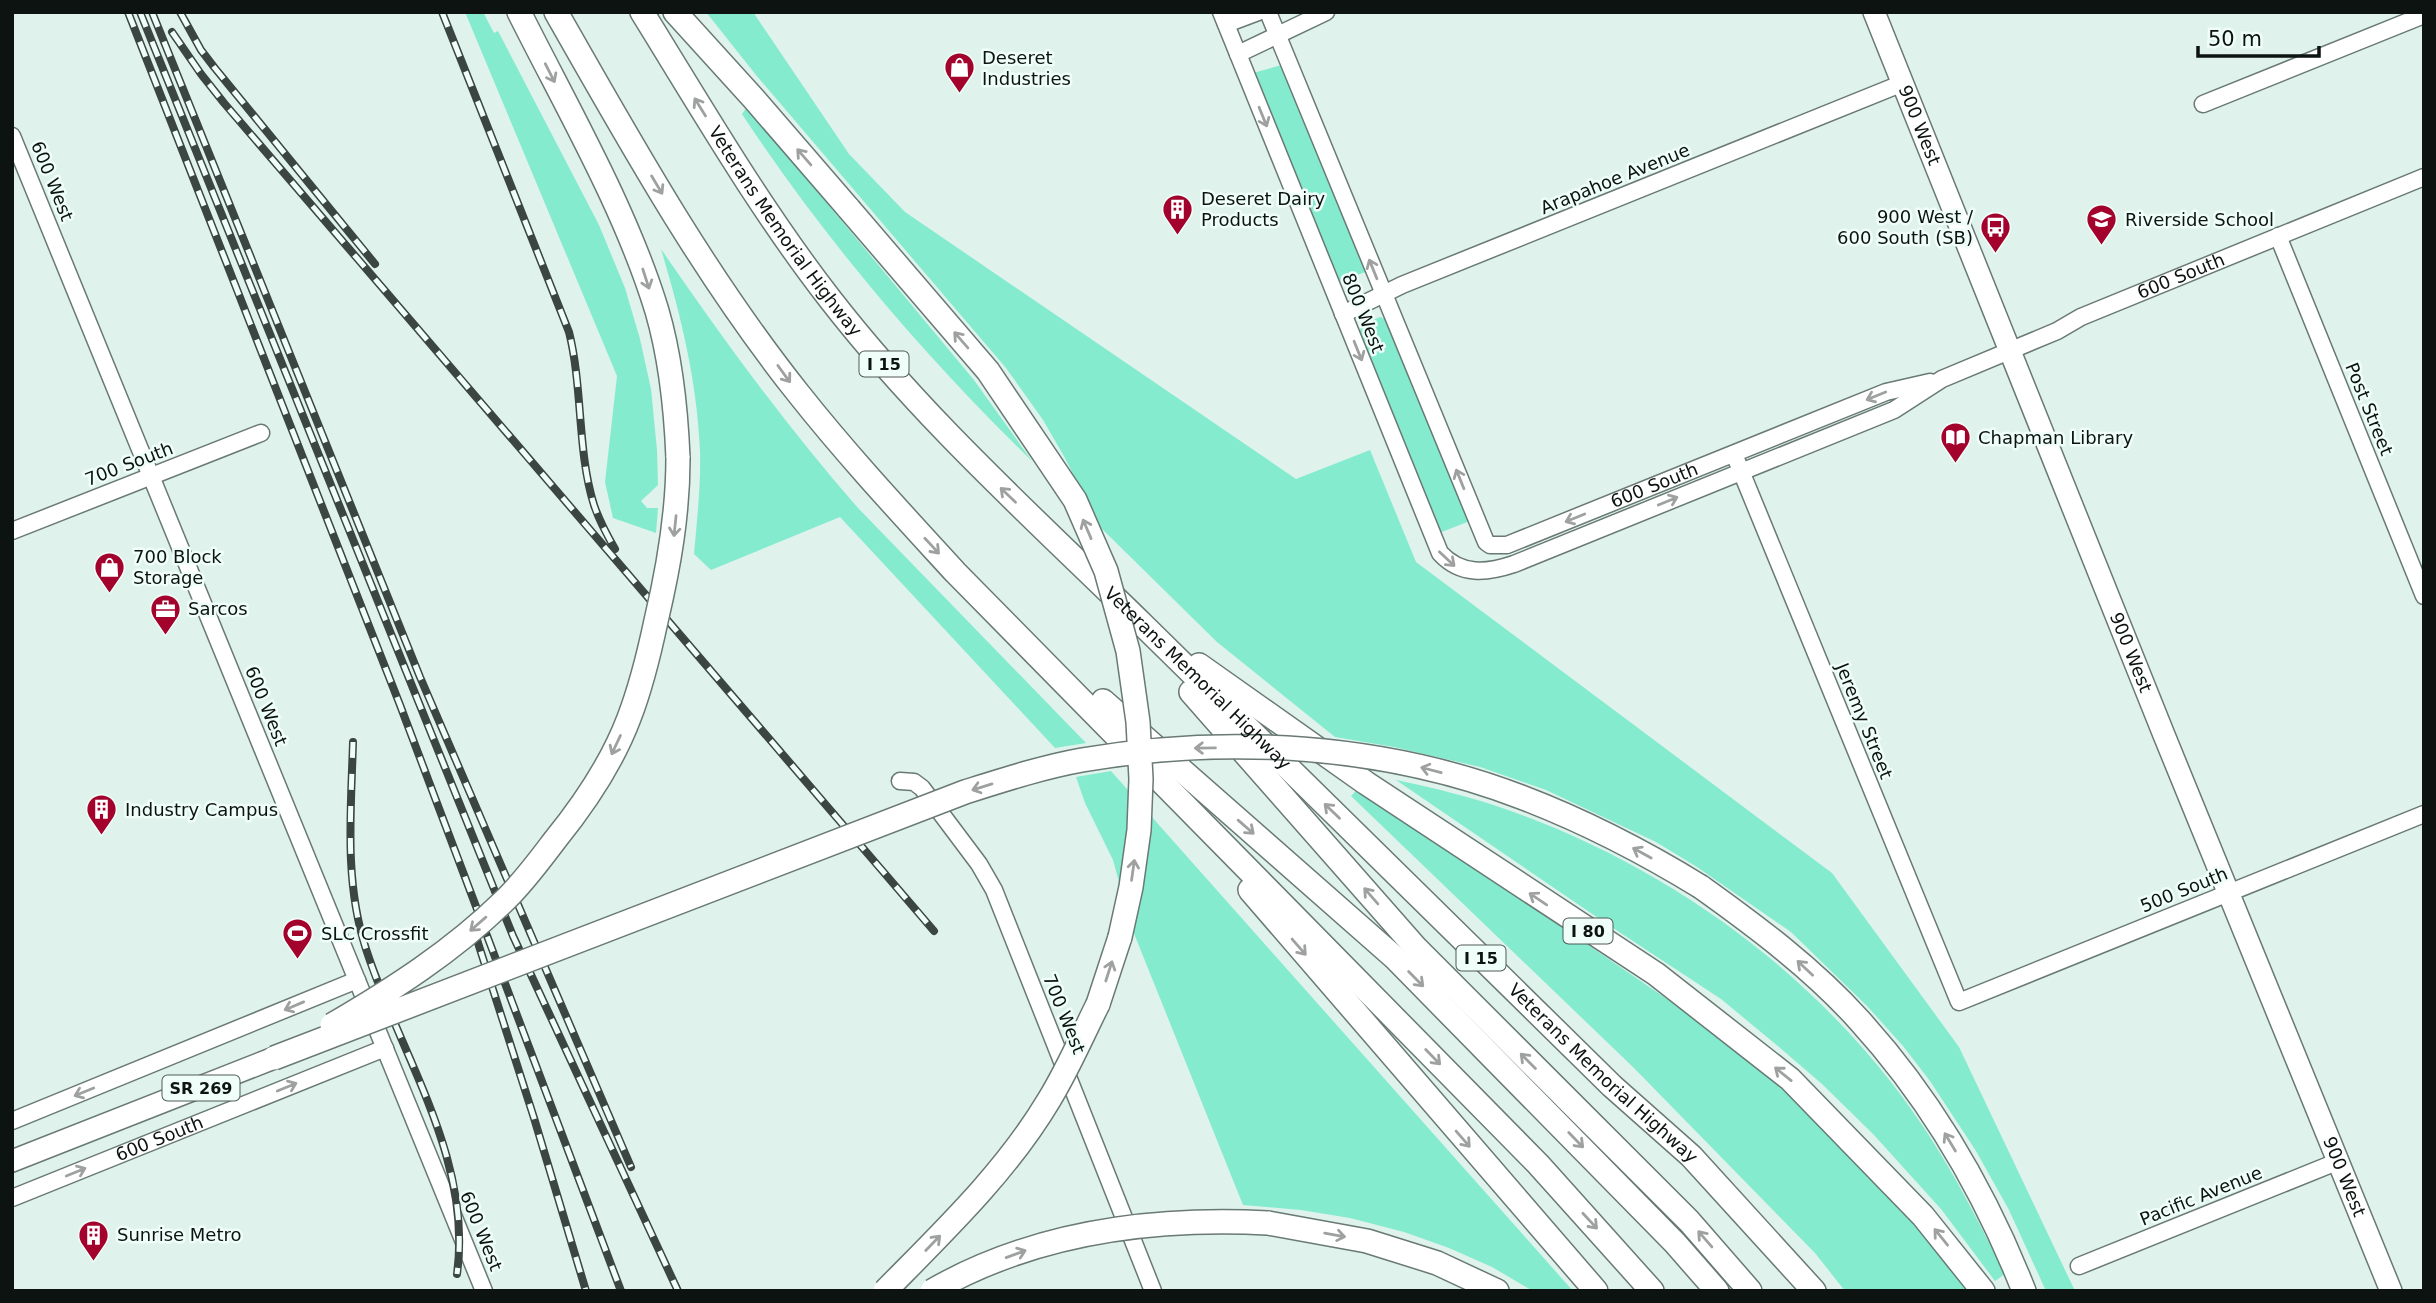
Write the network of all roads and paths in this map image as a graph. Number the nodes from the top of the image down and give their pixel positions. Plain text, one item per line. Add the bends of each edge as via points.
1 (519, 12) edge
2 (555, 12) edge
3 (642, 12) edge
4 (674, 12) edge
5 (1258, 12) edge
6 (1268, 12) edge
7 (1326, 12) edge
8 (1874, 12) edge
9 (2424, 15) edge
10 (1223, 18) edge
11 (1276, 35) junction
12 (1238, 54) junction
13 (1903, 83) junction
14 (2203, 104) dead end
15 (12, 136) edge
16 (2424, 177) edge
17 (2278, 236) junction
18 (1383, 293) junction
19 (1343, 314) junction
20 (2011, 351) junction
21 (1942, 379) junction
22 (261, 433) dead end
23 (1734, 454) junction
24 (1741, 472) junction
25 (151, 476) junction
26 (12, 531) edge
27 (1486, 542) joint
28 (1070, 554) junction
29 (1514, 564) joint
30 (956, 572) junction
31 (2424, 596) edge
32 (1145, 627) junction
33 (1111, 729) junction
34 (900, 781) dead end
35 (2424, 814) edge
36 (2230, 893) junction
37 (357, 980) junction
38 (1959, 1002) joint
39 (385, 1048) junction
40 (274, 1058) junction
41 (12, 1121) edge
42 (12, 1161) edge
43 (2339, 1161) junction
44 (12, 1198) edge
45 (2079, 1266) dead end
46 (484, 1291) edge
47 (885, 1291) edge
48 (932, 1291) edge
49 (1153, 1291) edge
50 (1497, 1291) edge
51 (1596, 1291) edge
52 (1652, 1291) edge
53 (1717, 1291) edge
54 (1750, 1291) edge
55 (1814, 1291) edge
56 (1983, 1291) edge
57 (2024, 1291) edge
58 (2391, 1291) edge

1 -> 40 highway, bridge via 640,260 669,365 676,413 678,503 648,657 629,719 606,769 578,812 504,901 441,955
2 -> 30 highway via 741,316 864,472
28 -> 3 highway, Veterans Memorial Highway / I 15 via 944,431 830,298 753,190
47 -> 4 highway, bridge via 970,1203 1023,1139 1050,1100 1098,1004 1120,937 1139,830 1138,722 1128,651 1106,571 1075,500 988,371
5 - 10 street
6 - 11 street, 800 West
7 - 11 street
8 - 13 main road, 900 West
9 - 14 street
10 - 12 street, 800 West
11 - 12 street
18 -> 11 street, 800 West
12 -> 19 street, 800 West
13 - 18 street, Arapahoe Avenue
13 - 20 main road, 900 West
15 - 25 street, 600 West
16 - 17 street, 600 South
17 - 20 street, 600 South via 2081,317
17 - 31 street, Post Street
18 - 19 street, Arapahoe Avenue
27 -> 18 street, 800 West
19 -> 29 street, 800 West via 1440,554 1468,571
20 - 21 street, 600 South
20 - 36 main road, 900 West
21 -> 23 street, 600 South via 1886,392
21 - 24 street, 600 South via 1894,410
22 - 25 street, 700 South
23 - 24 street, Jeremy Street
23 -> 27 street, 600 South via 1507,545 1494,547
29 -> 24 street, 600 South
24 - 38 street, Jeremy Street
25 - 26 street, 700 South
25 - 37 street, 600 West
28 - 32 highway, Veterans Memorial Highway / I 15
54 -> 28 highway via 1689,1222 1417,950
30 - 33 highway
30 -> 53 highway via 1394,957 1666,1233
55 -> 32 highway, Veterans Memorial Highway / I 15 via 1691,1156 1602,1076
56 -> 32 highway, I 80 via 1923,1216 1790,1079 1656,974 1366,783
33 -> 51 highway
33 -> 52 highway via 1538,1164
34 - 49 street, 700 West via 922,788 994,890
35 - 36 street, 500 South
36 - 38 street, 500 South
36 - 43 main road, 900 West
37 - 39 street, 600 West
37 -> 41 street
44 -> 39 street, 600 South
39 - 46 street, 600 West
40 - 42 main road, 600 South / SR 269
57 -> 40 highway, bridge via 2001,1236 1933,1113 1858,1019 1757,928 1701,887 1624,842 1520,797 1416,766 1362,757 1287,748 1200,747 1080,760 965,792
43 - 45 street, Pacific Avenue
43 - 58 main road, 900 West
48 -> 50 highway, bridge via 970,1271 1038,1246 1106,1229 1216,1221 1268,1223 1367,1241 1437,1263

